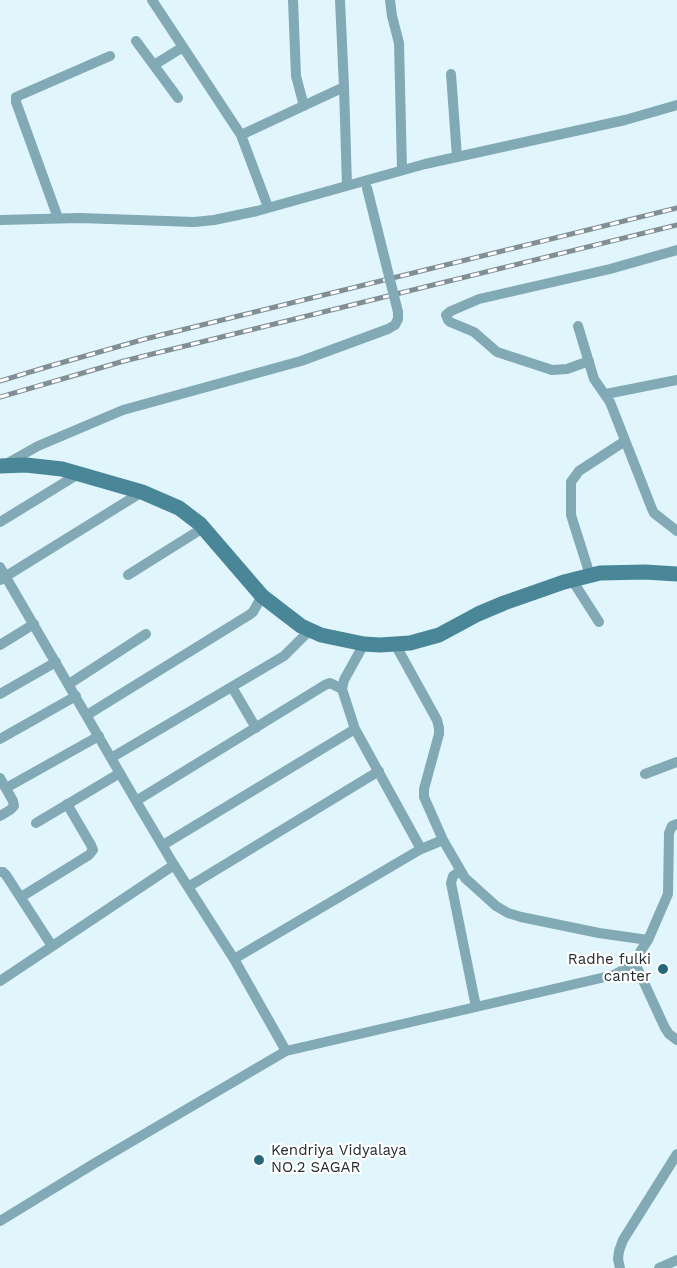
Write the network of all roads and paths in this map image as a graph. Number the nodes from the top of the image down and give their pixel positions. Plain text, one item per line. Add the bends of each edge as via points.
1 (293, 0) edge
2 (340, 0) edge
3 (390, 0) edge
4 (154, 1) edge
5 (136, 40) dead end
6 (183, 47) junction
7 (110, 56) dead end
8 (154, 65) junction
9 (451, 74) dead end
10 (344, 87) junction
11 (178, 98) dead end
12 (677, 105) edge
13 (304, 106) junction
14 (242, 135) junction
15 (457, 157) junction
16 (402, 170) junction
17 (366, 184) junction
18 (346, 185) junction
19 (268, 207) junction
20 (58, 219) junction
21 (0, 220) edge
22 (677, 250) edge
23 (578, 326) dead end
24 (589, 361) junction
25 (677, 380) edge
26 (606, 394) junction
27 (625, 441) junction
28 (1, 466) edge
29 (80, 473) junction
30 (142, 492) junction
31 (0, 522) edge
32 (203, 528) junction
33 (677, 531) edge
34 (2, 574) edge
35 (677, 574) edge
36 (128, 575) dead end
37 (590, 575) junction
38 (572, 580) junction
39 (262, 596) junction
40 (599, 622) dead end
41 (34, 624) junction
42 (310, 630) junction
43 (146, 634) dead end
44 (364, 644) junction
45 (395, 644) junction
46 (0, 645) edge
47 (56, 662) junction
48 (69, 684) junction
49 (232, 687) junction
50 (342, 688) junction
51 (0, 694) edge
52 (76, 696) junction
53 (87, 715) junction
54 (256, 728) junction
55 (355, 729) junction
56 (99, 736) junction
57 (0, 739) edge
58 (111, 758) junction
59 (677, 762) edge
60 (378, 771) junction
61 (120, 773) junction
62 (645, 774) dead end
63 (3, 783) edge
64 (136, 801) junction
65 (67, 804) junction
66 (0, 816) edge
67 (36, 823) dead end
68 (677, 824) edge
69 (443, 840) junction
70 (163, 845) junction
71 (421, 849) junction
72 (174, 865) junction
73 (460, 871) junction
74 (0, 872) edge
75 (188, 887) junction
76 (672, 894) edge
77 (21, 897) junction
78 (648, 940) junction
79 (52, 946) junction
80 (234, 959) junction
81 (634, 961) junction
82 (0, 981) edge
83 (476, 1008) junction
84 (677, 1040) edge
85 (286, 1051) junction
86 (677, 1154) edge
87 (0, 1221) edge
88 (677, 1260) edge
89 (620, 1268) edge
90 (659, 1268) edge

1 - 13 street via 296,76
2 - 10 street
3 - 16 street via 399,43
4 - 6 street
5 - 8 street
6 - 8 street
6 - 14 street
7 - 20 street via 16,97
8 - 11 street
9 - 15 street
10 - 13 street
10 - 18 street
12 - 15 street
13 - 14 street
14 - 19 street
15 - 16 street
16 - 17 street
17 - 18 street
17 - 28 street, bridge via 398,312 395,325 295,363 123,410
18 - 19 street
19 - 20 street via 203,222
20 - 21 street
22 - 24 street via 479,299 446,315 450,322 474,332 497,352 552,370
23 - 24 street
24 - 26 street via 594,379
25 - 26 street
26 - 27 street
27 - 33 street via 654,513
27 - 37 street via 579,471 572,482 571,515
28 - 29 main road via 62,468
29 - 30 main road
29 - 31 street
30 - 32 main road via 179,508
30 - 34 street
32 - 36 street
32 - 39 main road
34 - 41 street
35 - 37 main road
37 - 38 main road
38 - 40 street
38 - 45 main road via 504,603 439,635
39 - 42 main road
39 - 53 street via 249,615
41 - 46 street
41 - 47 street
42 - 44 main road
42 - 49 street via 284,656
43 - 48 street
44 - 45 main road
44 - 50 street
45 - 69 street via 439,728 424,789
47 - 48 street
47 - 51 street
48 - 52 street
49 - 54 street
49 - 58 street
50 - 54 street via 325,685
50 - 55 street
52 - 53 street
52 - 57 street
53 - 56 street
54 - 64 street
55 - 60 street
55 - 70 street
56 - 58 street
56 - 63 street
58 - 61 street
59 - 62 street
60 - 71 street
60 - 75 street
61 - 64 street
61 - 65 street
63 - 66 street via 14,806
64 - 70 street
65 - 67 street
65 - 77 street via 93,850
68 - 76 street via 669,833
69 - 71 street
69 - 73 street
70 - 72 street
71 - 80 street
72 - 75 street
72 - 79 street
73 - 78 street via 473,887 508,913
73 - 83 street via 451,883
74 - 77 street
75 - 80 street
76 - 78 street
77 - 79 street
78 - 81 street
79 - 82 street
80 - 85 street
81 - 83 street via 614,975
81 - 84 street via 665,1028
83 - 85 street
85 - 87 street
86 - 89 street via 623,1240
88 - 90 street

